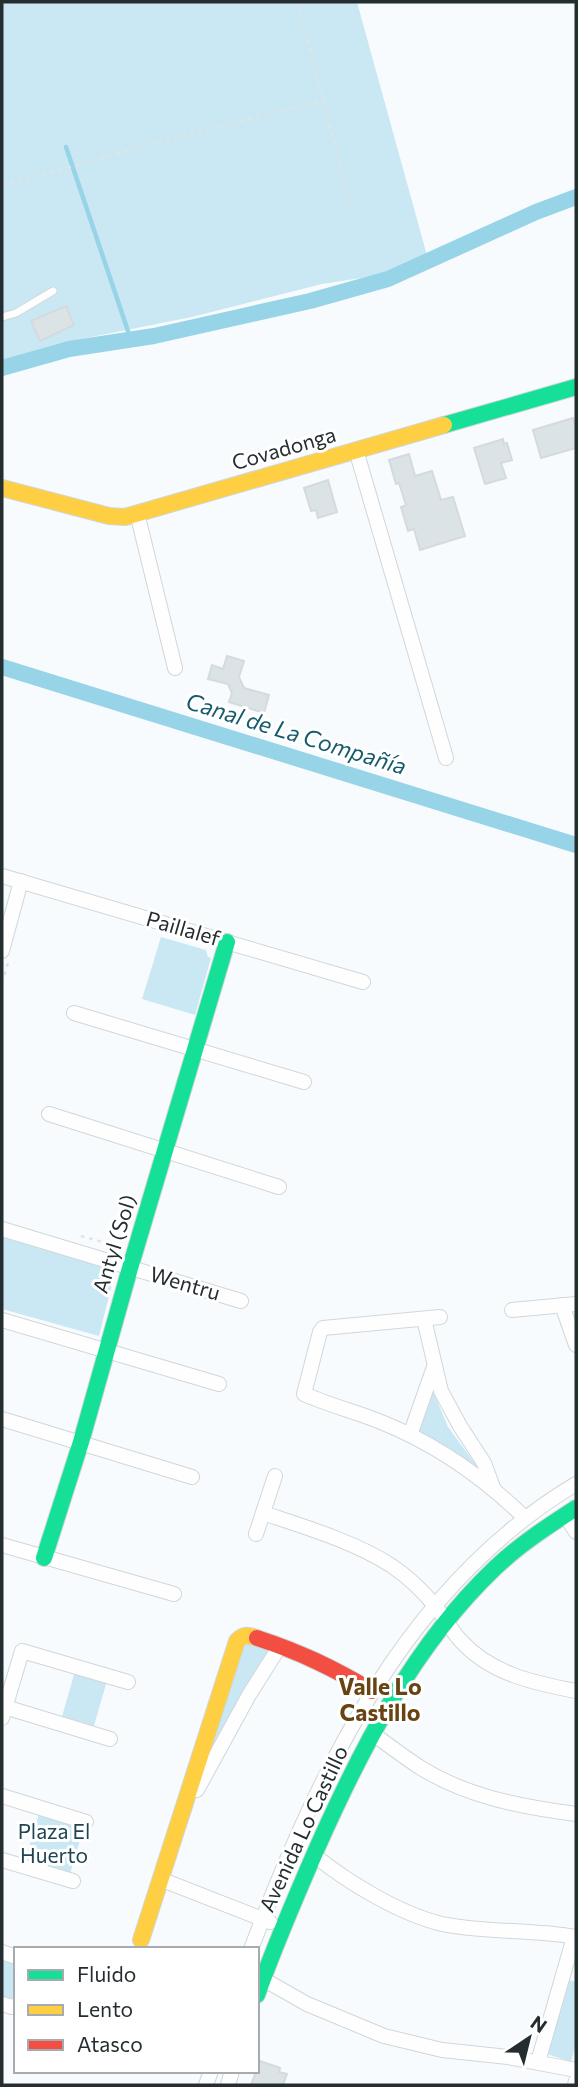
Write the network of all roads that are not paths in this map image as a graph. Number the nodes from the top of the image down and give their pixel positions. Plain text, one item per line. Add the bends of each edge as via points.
1 (53, 291) dead end
2 (2, 317) edge
3 (576, 387) edge
4 (356, 450) junction
5 (2, 488) edge
6 (137, 513) junction
7 (175, 668) dead end
8 (446, 758) dead end
9 (2, 876) edge
10 (21, 881) junction
11 (228, 942) junction
12 (6, 954) edge
13 (363, 982) dead end
14 (74, 1013) dead end
15 (196, 1049) junction
16 (304, 1082) dead end
17 (50, 1114) dead end
18 (165, 1151) junction
19 (279, 1187) dead end
20 (2, 1229) edge
21 (132, 1261) junction
22 (240, 1301) dead end
23 (569, 1305) edge
24 (512, 1310) dead end
25 (440, 1317) dead end
26 (424, 1319) junction
27 (2, 1320) edge
28 (576, 1344) edge
29 (106, 1350) junction
30 (434, 1366) junction
31 (219, 1384) dead end
32 (2, 1419) edge
33 (410, 1435) junction
34 (81, 1442) junction
35 (275, 1476) dead end
36 (192, 1477) dead end
37 (576, 1484) edge
38 (494, 1490) junction
39 (571, 1512) edge
40 (263, 1513) junction
41 (525, 1518) junction
42 (576, 1532) edge
43 (256, 1534) dead end
44 (2, 1545) edge
45 (44, 1558) junction
46 (174, 1594) dead end
47 (440, 1614) junction
48 (280, 1646) junction
49 (8, 1673) edge
50 (128, 1682) dead end
51 (372, 1691) junction
52 (576, 1691) edge
53 (3, 1713) edge
54 (372, 1733) junction
55 (110, 1739) dead end
56 (2, 1796) edge
57 (576, 1814) edge
58 (86, 1822) dead end
59 (176, 1832) junction
60 (314, 1855) junction
61 (2, 1860) edge
62 (160, 1879) junction
63 (74, 1881) dead end
64 (263, 1919) junction
65 (283, 1927) junction
66 (575, 1937) edge
67 (141, 1940) dead end
68 (252, 1947) edge
69 (263, 1979) junction
70 (259, 1990) edge
71 (538, 2062) junction
72 (576, 2070) edge

1 - 2 lane
3 - 4 street, Covadonga
4 - 6 street, Covadonga
4 - 8 street
5 - 6 street, Covadonga via 109,516
6 - 7 street
9 - 10 street, Paillalef
10 - 11 street, Paillalef
10 - 12 street
11 - 13 street, Paillalef
11 - 15 street, Antyl (Sol)
14 - 15 street
15 - 16 street
15 - 18 street, Antyl (Sol)
17 - 18 street
18 - 19 street
18 - 21 street, Antyl (Sol)
20 - 21 street, Wentru
21 - 22 street, Wentru
21 - 29 street, Antyl (Sol)
23 - 24 street
23 - 28 street
25 - 26 street
26 - 30 street
26 - 33 street via 323,1328 304,1392
27 - 29 street
29 - 31 street
29 - 34 street, Antyl (Sol)
30 - 33 street
30 - 38 street via 441,1391 484,1463
32 - 34 street
33 - 38 street
34 - 36 street
34 - 45 street, Antyl (Sol)
35 - 40 street
37 - 41 street, Avenida Lo Castillo
38 - 41 street
39 - 42 street
39 - 47 street, Avenida Lo Castillo via 527,1541 465,1599
40 - 43 street
40 - 47 street via 336,1538 391,1566 418,1587
41 - 47 street, Avenida Lo Castillo via 488,1549
44 - 45 street
45 - 46 street
47 - 51 street, Avenida Lo Castillo via 410,1635
47 - 52 street via 461,1642 492,1667 538,1684
47 - 54 street, Avenida Lo Castillo
48 - 51 street via 335,1669
48 - 59 street
48 - 59 street via 249,1635 237,1641
49 - 50 street via 22,1651
49 - 53 street
51 - 64 street, Avenida Lo Castillo via 330,1767
53 - 55 street
54 - 57 street via 423,1770 456,1786 524,1807
54 - 60 street, Avenida Lo Castillo
56 - 58 street
59 - 62 street
60 - 65 street, Avenida Lo Castillo
60 - 66 street via 419,1917 443,1924
61 - 63 street
62 - 64 street
62 - 67 street
64 - 65 street
64 - 68 street, Avenida Lo Castillo
65 - 69 street, Avenida Lo Castillo
66 - 71 street
69 - 70 street, Avenida Lo Castillo
69 - 71 street via 307,2004 384,2036 442,2050
71 - 72 street

